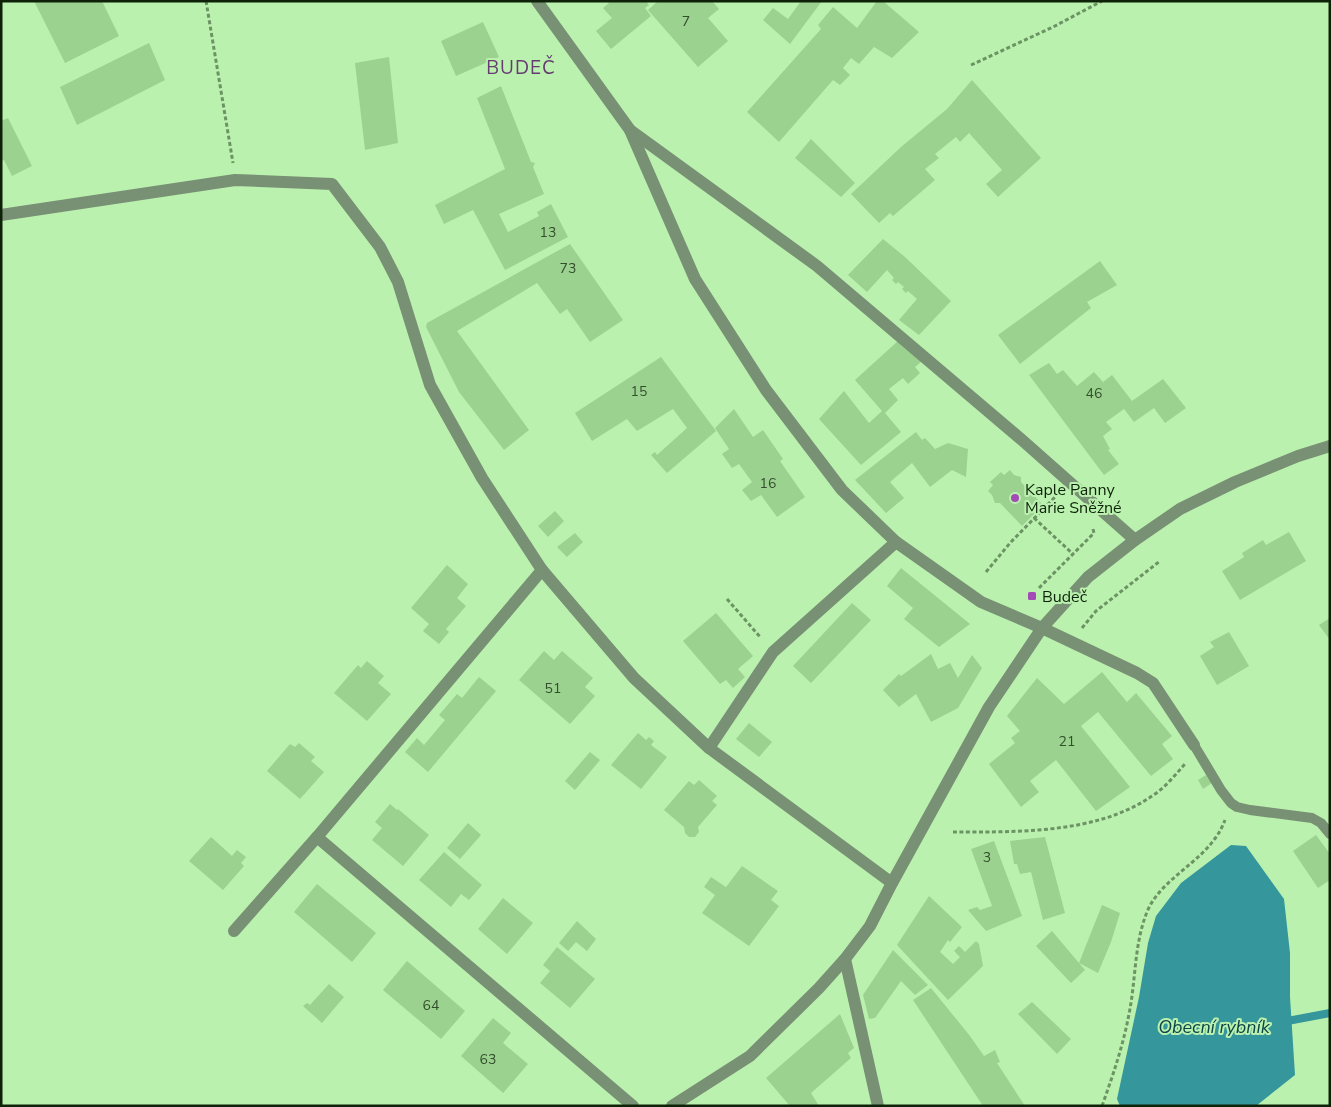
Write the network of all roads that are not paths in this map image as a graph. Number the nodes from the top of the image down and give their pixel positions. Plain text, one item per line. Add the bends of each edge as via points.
1 (537, 1) edge
2 (630, 130) junction
3 (1, 215) edge
4 (1330, 446) edge
5 (1135, 540) junction
6 (896, 542) junction
7 (542, 570) junction
8 (1042, 628) junction
9 (1194, 745) joint
10 (709, 748) junction
11 (1330, 834) edge
12 (317, 837) junction
13 (892, 883) junction
14 (234, 931) dead end
15 (845, 960) junction
16 (633, 1106) edge
17 (672, 1106) edge
18 (878, 1106) edge

1 - 2 street
2 - 5 street via 817,266
2 - 6 street via 695,279 766,390 842,490
3 - 7 street via 235,180 332,184 380,247 398,282 430,384 482,478
4 - 5 street via 1235,482 1180,509
5 - 8 street via 1088,577
6 - 8 street via 981,602
6 - 10 street via 773,652
7 - 10 street via 634,678
7 - 12 street
8 - 9 street via 1153,683
8 - 13 street via 989,707
9 - 11 lane via 1221,790 1237,807 1312,818
10 - 13 street
12 - 14 street
12 - 16 street
13 - 15 street via 870,926
15 - 17 street via 750,1056
15 - 18 street

